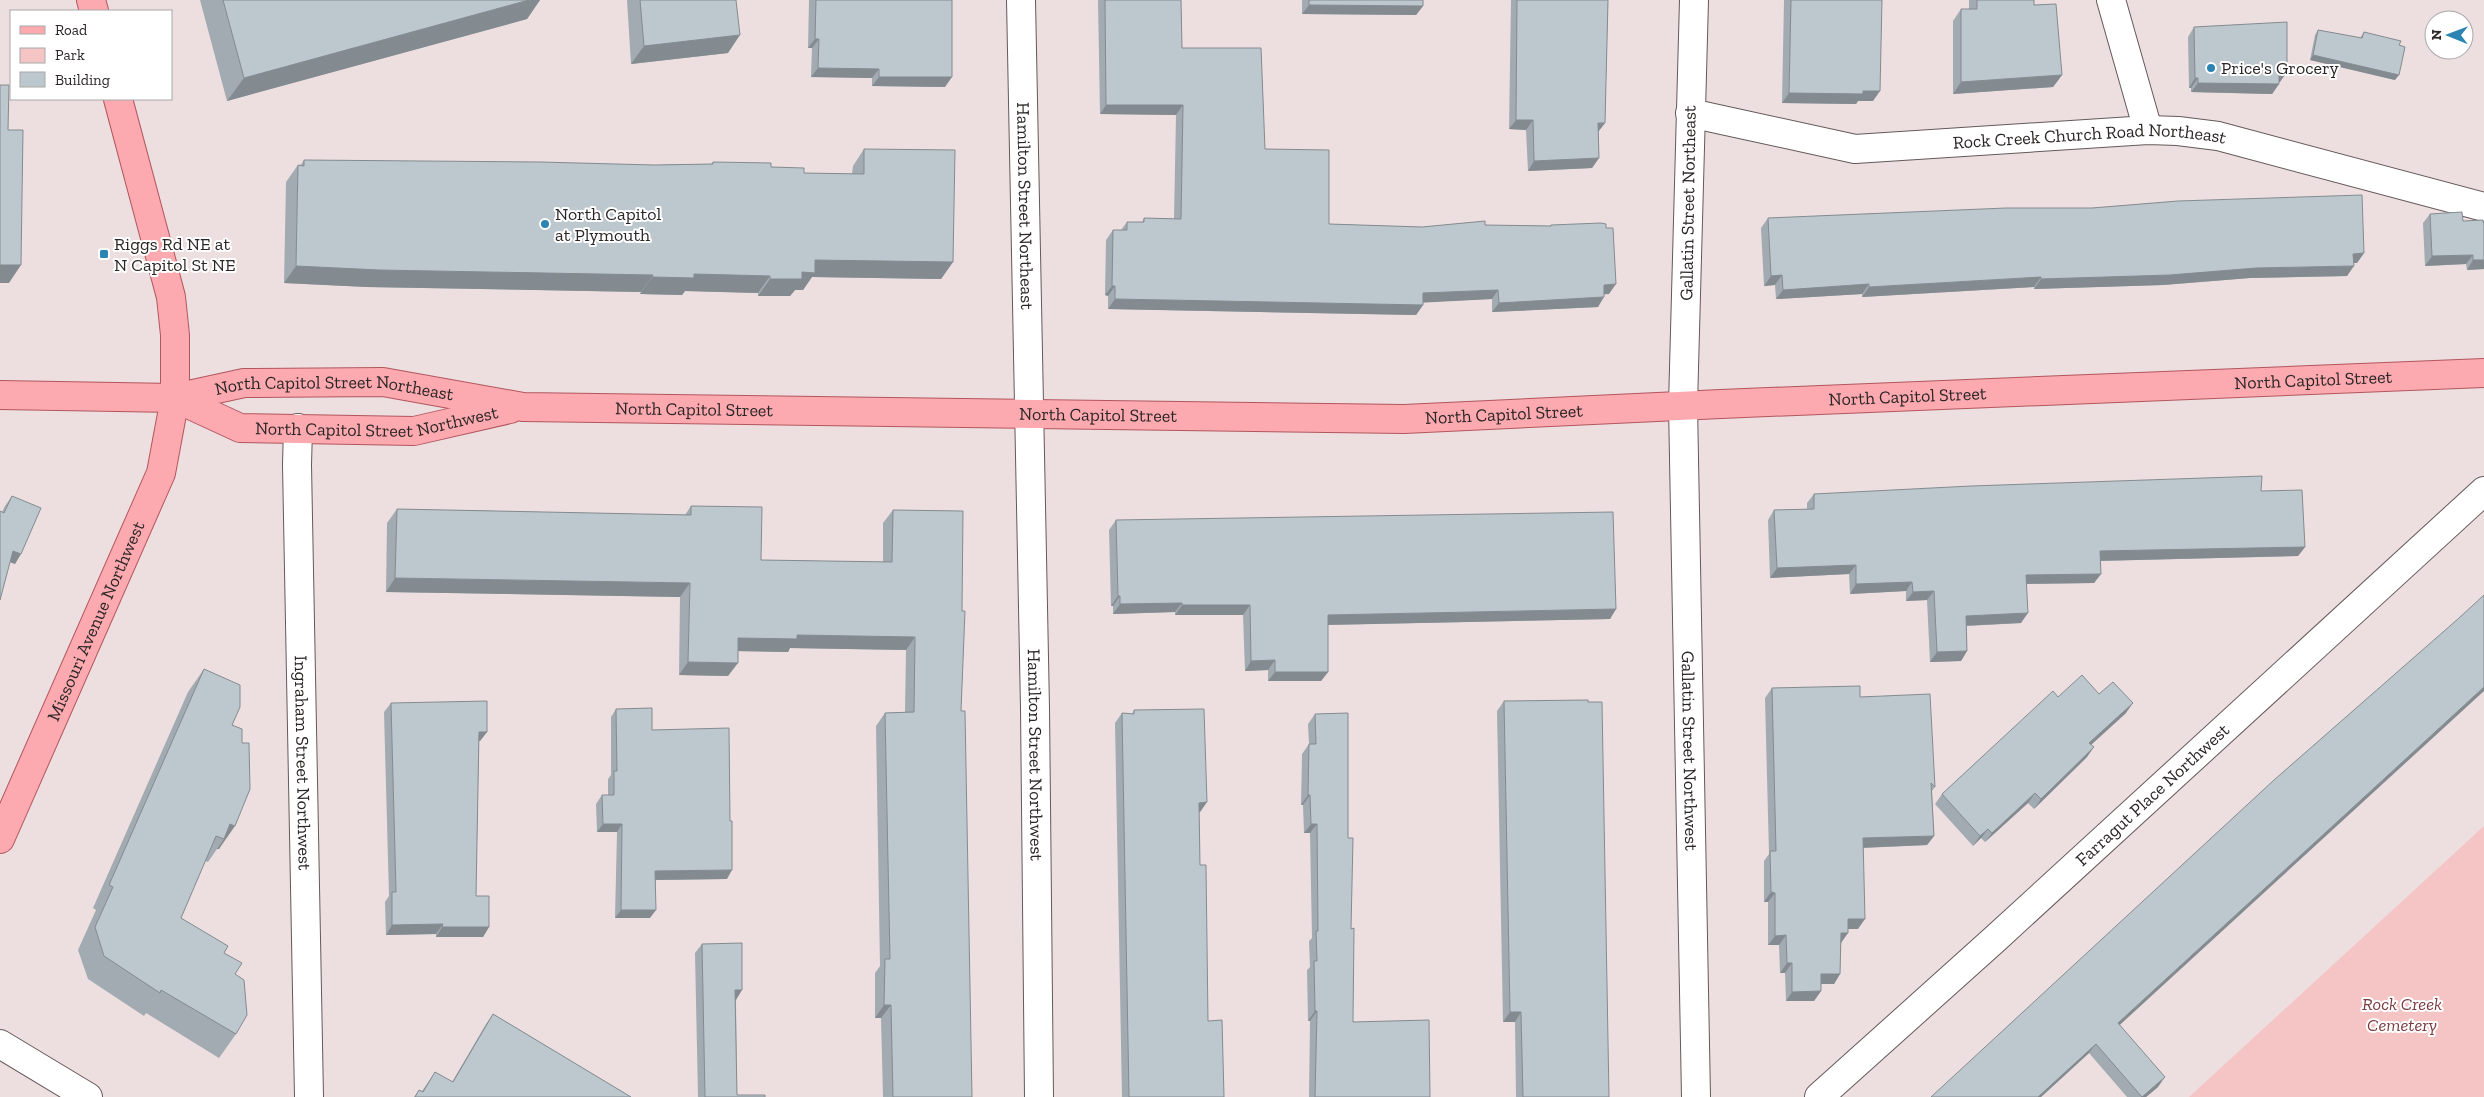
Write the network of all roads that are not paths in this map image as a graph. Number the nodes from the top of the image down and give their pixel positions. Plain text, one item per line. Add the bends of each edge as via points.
1 (1021, 0) edge
2 (1694, 0) edge
3 (2111, 0) edge
4 (118, 100) edge
5 (1690, 114) junction
6 (2148, 130) junction
7 (2484, 207) edge
8 (2484, 373) edge
9 (0, 395) edge
10 (175, 398) junction
11 (1683, 405) junction
12 (523, 407) junction
13 (1029, 414) junction
14 (298, 428) junction
15 (2484, 491) edge
16 (0, 839) edge
17 (0, 1044) edge
18 (88, 1097) edge
19 (309, 1097) edge
20 (1040, 1097) edge
21 (1696, 1097) edge
22 (1819, 1097) edge

1 - 13 street, Hamilton Street Northeast
2 - 5 street, Gallatin Street Northeast
3 - 6 street
4 - 10 main road, Missouri Avenue Northwest via 171,297
5 - 6 street, Rock Creek Church Road Northeast via 1855,149
5 - 11 street, Gallatin Street Northeast
6 - 7 street, Rock Creek Church Road Northeast via 2218,136
8 - 11 main road, North Capitol Street
9 - 10 main road
10 - 12 main road, North Capitol Street Northeast via 244,383 383,382
10 - 14 main road, North Capitol Street Northwest via 240,428
10 - 16 main road, Missouri Avenue Northwest via 161,473
11 - 13 main road, North Capitol Street via 1404,419
11 - 21 street, Gallatin Street Northwest
12 - 13 main road, North Capitol Street
12 - 14 main road, North Capitol Street Northwest via 414,431
13 - 20 street, Hamilton Street Northwest
14 - 19 street, Ingraham Street Northwest
15 - 22 street, Farragut Place Northwest
17 - 18 street

